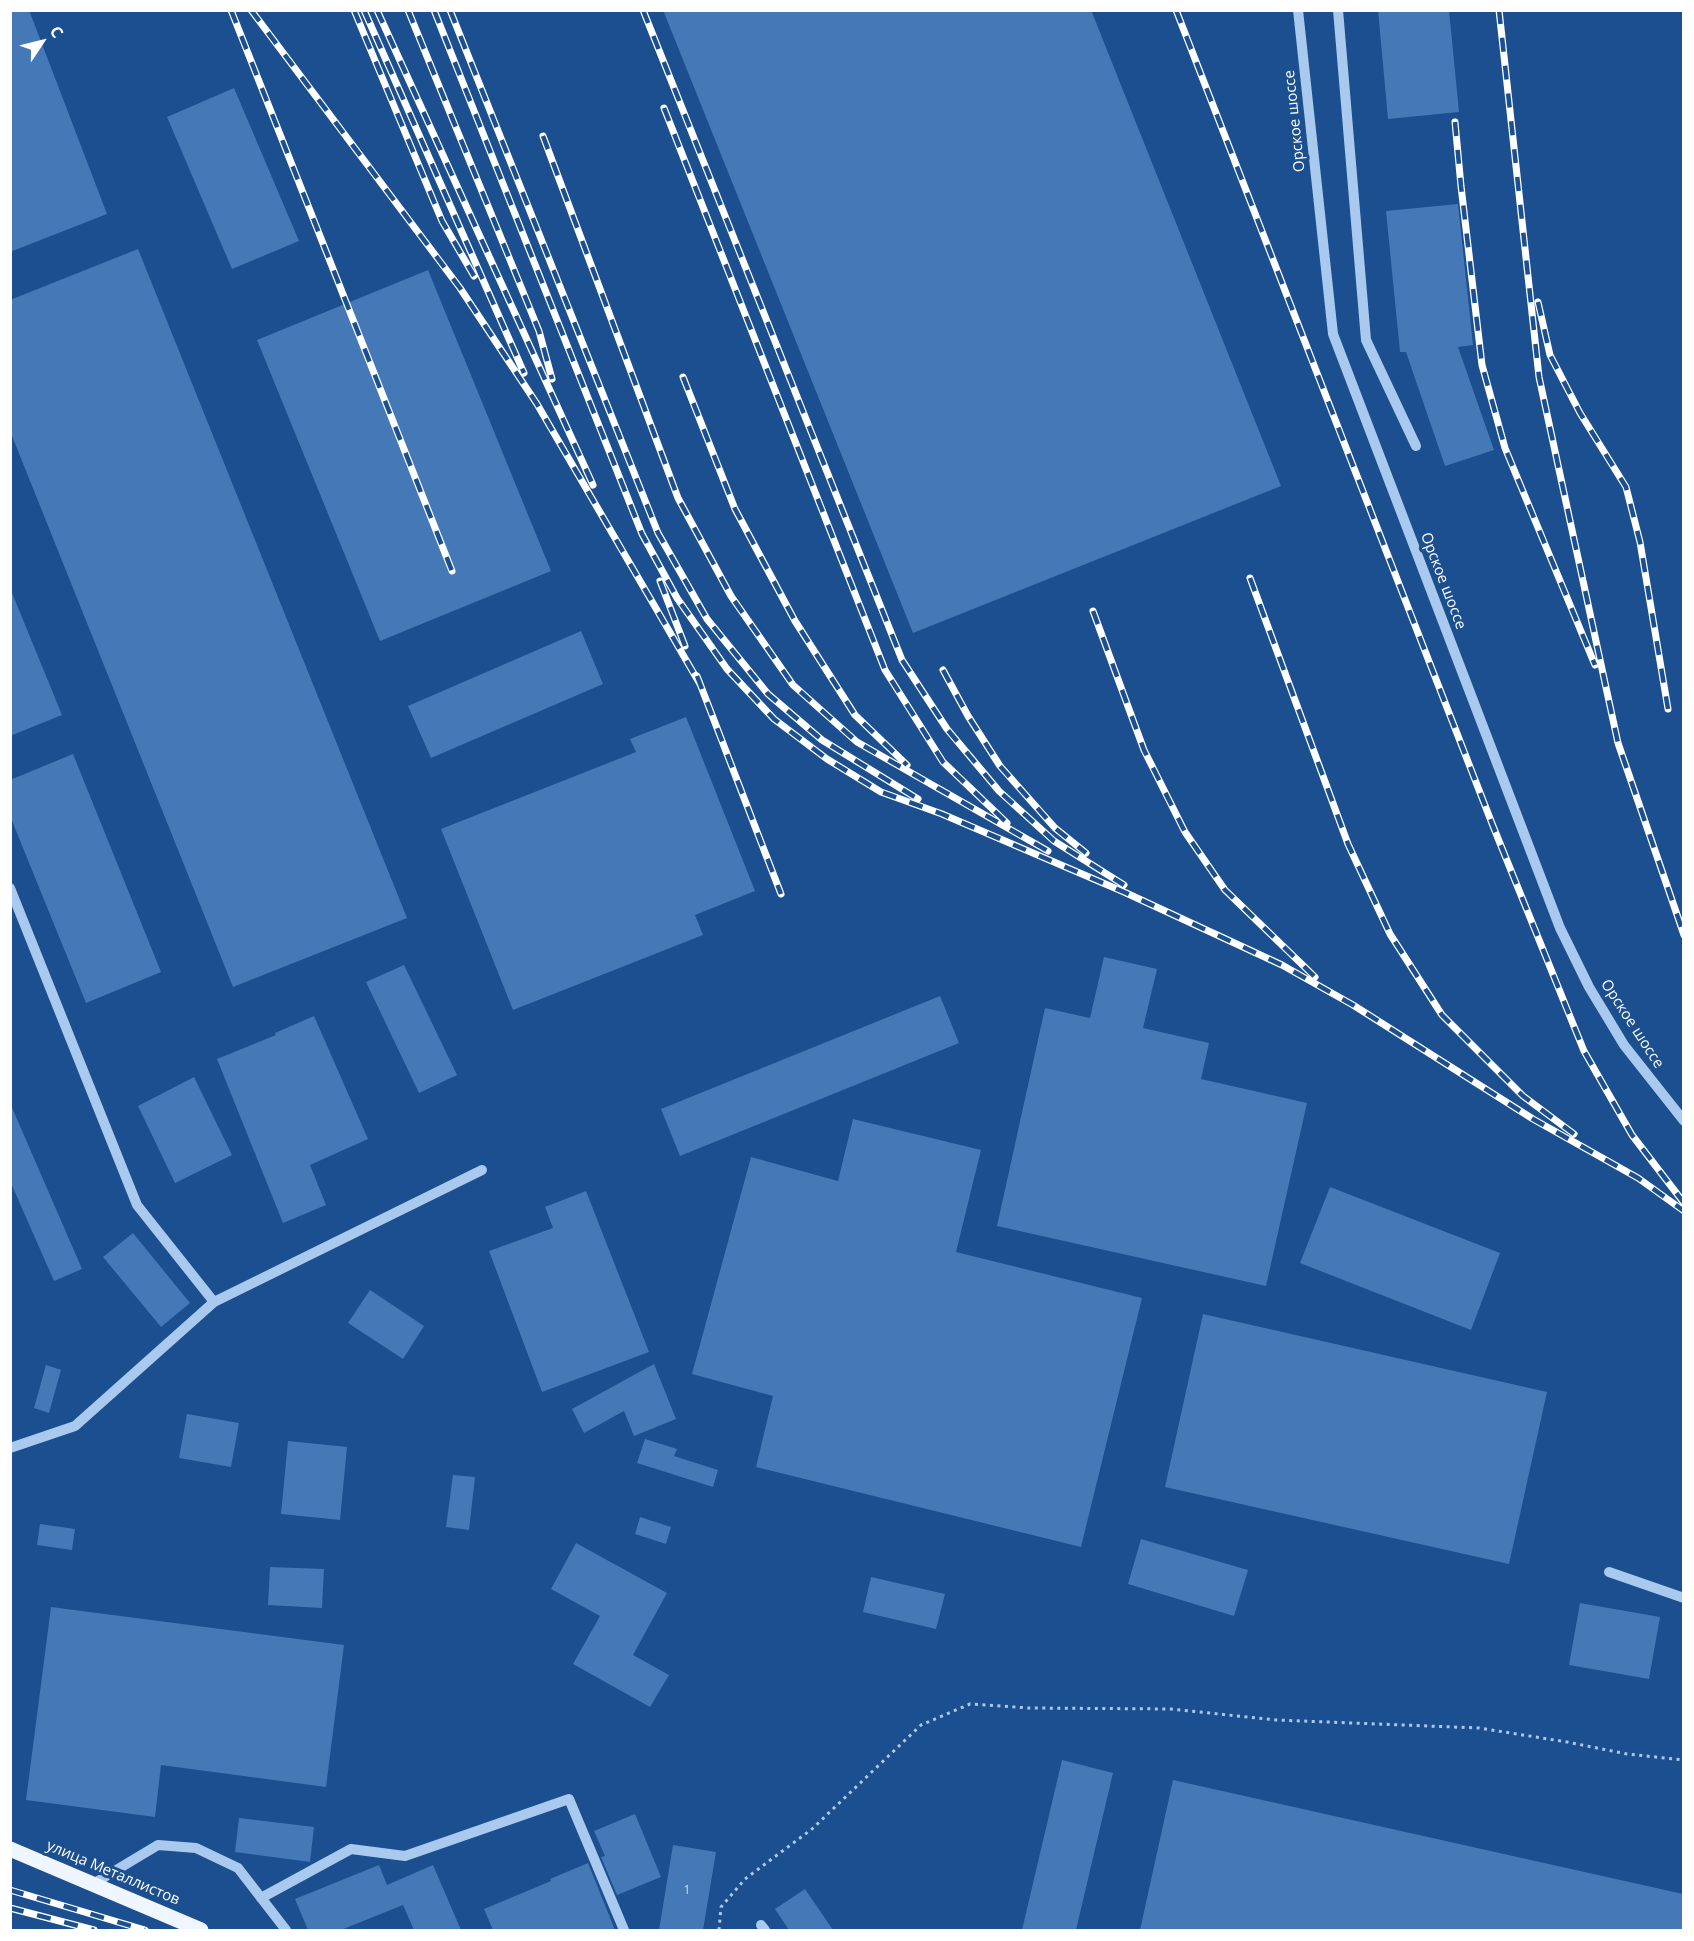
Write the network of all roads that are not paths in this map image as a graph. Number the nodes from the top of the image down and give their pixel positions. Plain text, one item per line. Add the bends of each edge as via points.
1 (1298, 10) edge
2 (1338, 10) edge
3 (1416, 446) dead end
4 (10, 888) edge
5 (1683, 1121) edge
6 (482, 1170) dead end
7 (214, 1302) junction
8 (10, 1448) edge
9 (1609, 1572) dead end
10 (1683, 1598) edge
11 (10, 1849) edge
12 (93, 1884) junction
13 (261, 1898) junction
14 (201, 1930) edge
15 (286, 1930) edge
16 (624, 1930) edge

1 - 5 street, Орское шоссе via 1333,334 1560,928 1624,1045
2 - 3 street via 1366,340
4 - 7 street via 137,1205
6 - 7 street
7 - 8 street via 75,1426
9 - 10 street
11 - 12 main road, улица Металлистов
12 - 13 street via 158,1845 196,1848 238,1868
12 - 14 main road, улица Металлистов
13 - 15 street
13 - 16 street via 351,1849 405,1856 568,1799

